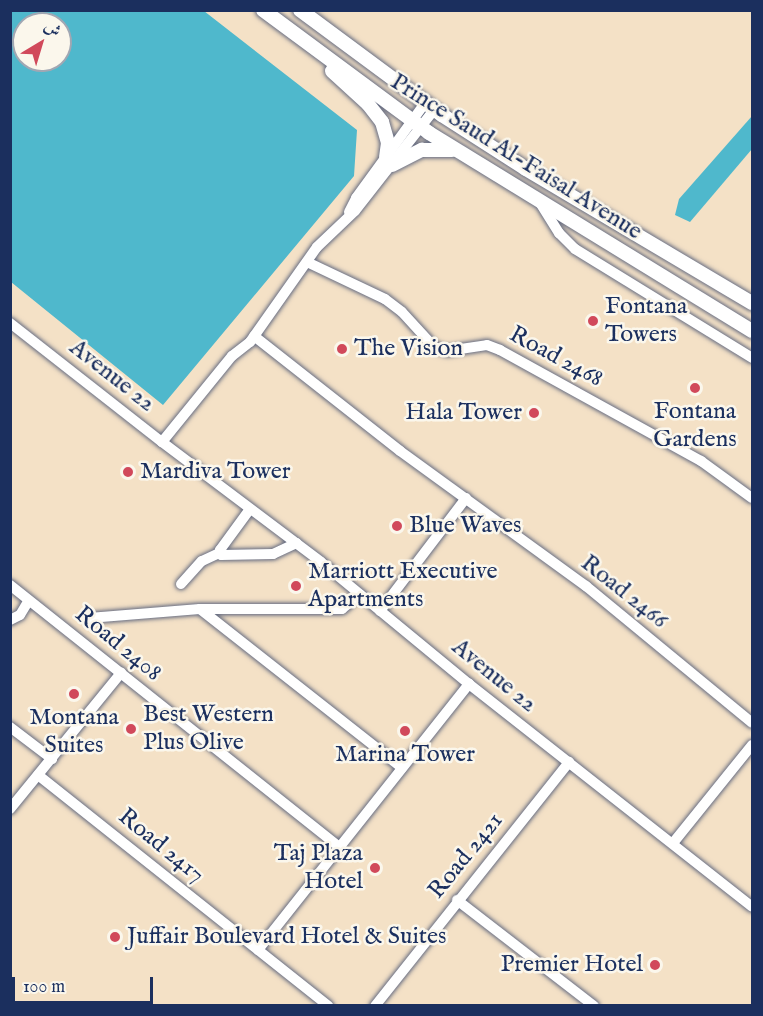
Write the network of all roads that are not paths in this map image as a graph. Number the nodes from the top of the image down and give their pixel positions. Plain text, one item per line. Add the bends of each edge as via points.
1 (263, 10) edge
2 (300, 10) edge
3 (327, 58) junction
4 (429, 106) junction
5 (416, 124) junction
6 (457, 151) junction
7 (389, 161) junction
8 (539, 201) junction
9 (306, 262) junction
10 (753, 303) edge
11 (10, 323) edge
12 (753, 331) edge
13 (254, 336) junction
14 (753, 358) edge
15 (162, 442) junction
16 (466, 498) junction
17 (753, 498) edge
18 (250, 509) junction
19 (297, 543) junction
20 (219, 553) junction
21 (181, 584) dead end
22 (10, 585) edge
23 (360, 594) junction
24 (29, 600) junction
25 (200, 609) junction
26 (380, 611) junction
27 (89, 618) dead end
28 (10, 620) edge
29 (121, 673) junction
30 (469, 684) junction
31 (753, 723) edge
32 (10, 727) edge
33 (753, 745) edge
34 (52, 759) junction
35 (569, 762) junction
36 (402, 768) junction
37 (38, 775) junction
38 (10, 809) edge
39 (673, 843) junction
40 (339, 847) junction
41 (457, 900) junction
42 (753, 907) edge
43 (258, 950) junction
44 (328, 1005) edge
45 (375, 1005) edge
46 (592, 1005) edge

1 - 3 street, Prince Saud Al-Faisal Avenue
2 - 4 street, Prince Saud Al-Faisal Avenue
3 - 5 street, Prince Saud Al-Faisal Avenue
3 - 7 street via 332,72 382,122
4 - 5 street
4 - 10 street, Prince Saud Al-Faisal Avenue via 526,169
5 - 6 street, Prince Saud Al-Faisal Avenue
5 - 7 street
6 - 7 street via 422,150
6 - 8 street, Prince Saud Al-Faisal Avenue
7 - 9 street via 348,218
8 - 12 street, Prince Saud Al-Faisal Avenue
8 - 14 street via 559,234 586,257
9 - 13 street
9 - 17 street, Road 2468 via 385,299 434,347 447,351 487,345 500,350 701,460
11 - 15 street, Avenue 22
13 - 15 street via 232,356
13 - 16 street, Road 2466
15 - 18 street, Avenue 22
16 - 26 street
16 - 31 street, Road 2466 via 586,586
18 - 19 street, Avenue 22
18 - 20 street
19 - 20 street via 267,555
19 - 23 street, Avenue 22
20 - 21 street via 202,561
22 - 24 street, Road 2408
23 - 25 street via 342,609
23 - 26 street, Avenue 22
24 - 28 street via 20,615
24 - 29 street, Road 2408
25 - 27 street
25 - 36 street
26 - 30 street, Avenue 22
29 - 34 street
29 - 40 street, Road 2408
30 - 35 street, Avenue 22
30 - 36 street
32 - 34 street
33 - 39 street
34 - 37 street
35 - 39 street, Avenue 22
35 - 41 street, Road 2421
36 - 40 street
37 - 38 street
37 - 43 street, Road 2417
39 - 42 street, Avenue 22
40 - 43 street
41 - 45 street, Road 2421
41 - 46 street
43 - 44 street, Road 2417

